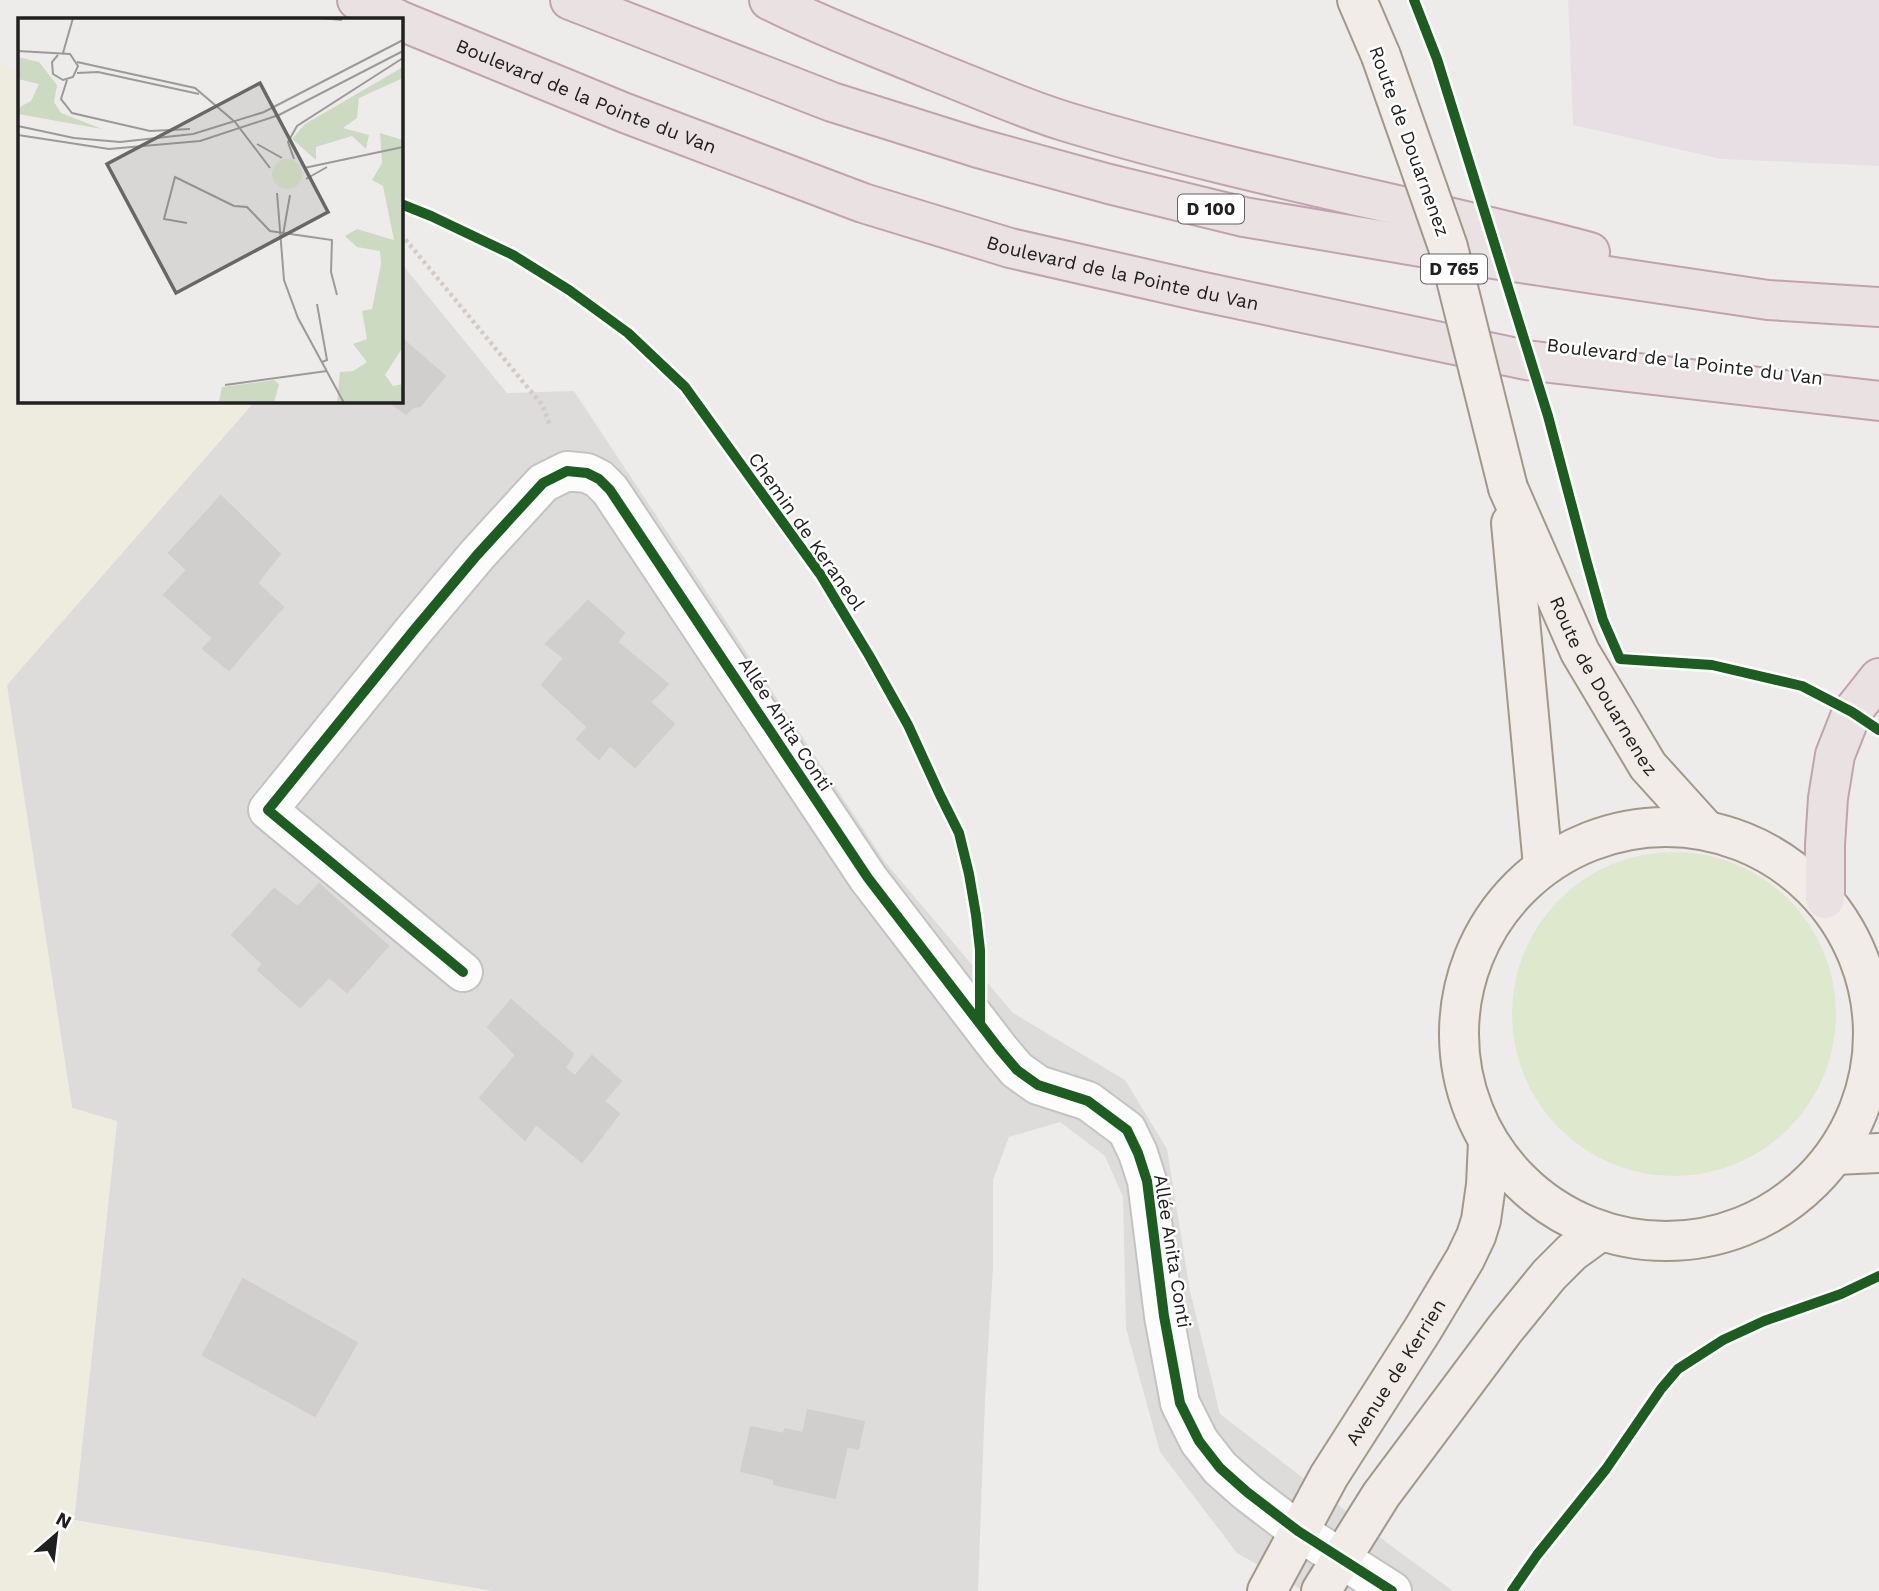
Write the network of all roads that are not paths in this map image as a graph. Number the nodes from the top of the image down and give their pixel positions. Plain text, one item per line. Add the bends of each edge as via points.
1 (357, 0) edge
2 (570, 0) edge
3 (769, 0) edge
4 (1357, 0) edge
5 (395, 18) edge
6 (402, 21) edge
7 (1768, 300) junction
8 (1879, 307) edge
9 (1879, 401) edge
10 (1508, 488) junction
11 (1879, 678) edge
12 (1706, 830) junction
13 (1542, 866) junction
14 (1825, 899) junction
15 (463, 972) dead end
16 (1877, 1039) edge
17 (1488, 1142) junction
18 (1879, 1153) edge
19 (1835, 1155) junction
20 (1601, 1231) junction
21 (1298, 1531) junction
22 (1340, 1559) junction
23 (1267, 1591) edge
24 (1321, 1591) edge
25 (1392, 1591) edge

1 - 5 highway, Boulevard de la Pointe du Van
2 - 7 highway, D 100 via 832,102 1109,184 1244,217
3 - 7 highway via 1064,121
4 - 10 main road, Route de Douarnenez / D 765, bridge via 1448,247
6 - 9 highway, Boulevard de la Pointe du Van via 625,113 863,203 1010,248 1526,360
7 - 8 highway, D 100
10 - 12 main road, Route de Douarnenez / D 765 via 1580,653 1647,766
10 - 13 main road, Route de Douarnenez / D 765
11 - 14 highway via 1852,712 1835,755 1828,798
12 - 13 main road via 1649,825 1593,839
12 - 14 main road via 1772,854
13 - 17 main road via 1499,909 1470,963 1458,1023 1464,1085
14 - 16 main road via 1852,941 1869,988
15 - 21 street, Allée Anita Conti via 268,810 414,630 543,483 567,471 587,472 610,490 868,878 1000,1050 1038,1085 1088,1101 1127,1130 1147,1181 1180,1403 1199,1441 1220,1468
16 - 19 main road via 1863,1100
17 - 20 main road via 1518,1180 1556,1210
17 - 21 main road, Avenue de Kerrien via 1481,1220 1465,1259
18 - 19 main road
19 - 20 main road via 1788,1202 1730,1231 1666,1241
20 - 22 main road via 1549,1275 1505,1329 1381,1495
21 - 22 street, Allée Anita Conti
21 - 23 main road, Avenue de Kerrien
22 - 24 main road
22 - 25 street, Allée Anita Conti

